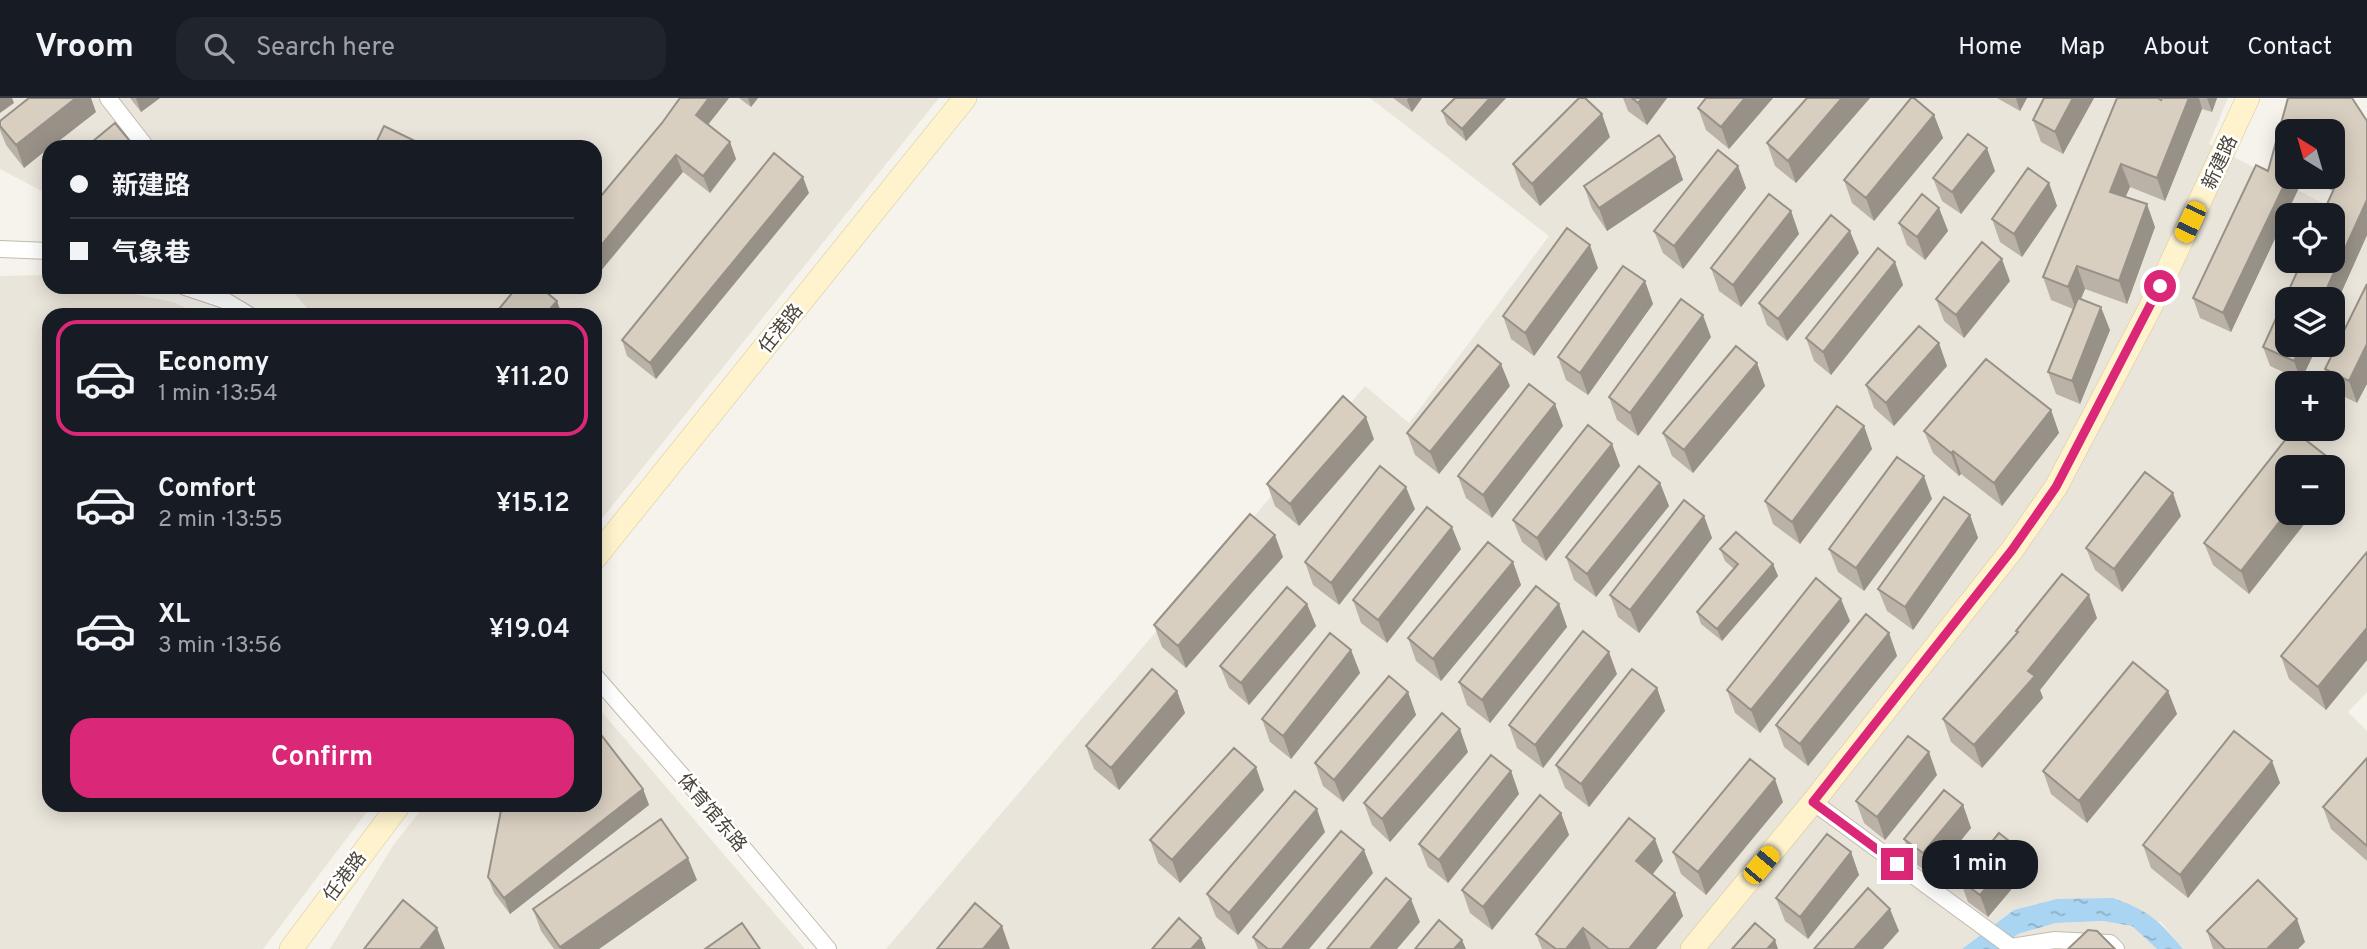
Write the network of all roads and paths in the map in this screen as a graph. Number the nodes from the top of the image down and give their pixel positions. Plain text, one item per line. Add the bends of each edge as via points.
1 (108, 98) edge
2 (965, 98) edge
3 (2248, 98) edge
4 (141, 140) edge
5 (0, 249) edge
6 (42, 251) edge
7 (226, 294) edge
8 (241, 308) edge
9 (602, 549) edge
10 (602, 684) edge
11 (1813, 802) junction
12 (394, 812) edge
13 (291, 949) edge
14 (828, 949) edge
15 (1692, 949) edge
16 (2116, 949) edge

1 - 4 street
2 - 9 street, 任港路
3 - 11 street, 新建路 via 2150,307 2056,487 2012,550
5 - 6 street
7 - 8 street
10 - 14 street, 体育馆东路
11 - 15 street, 新建路
11 - 16 street via 2011,947 2055,940 2110,943
12 - 13 street, 任港路

